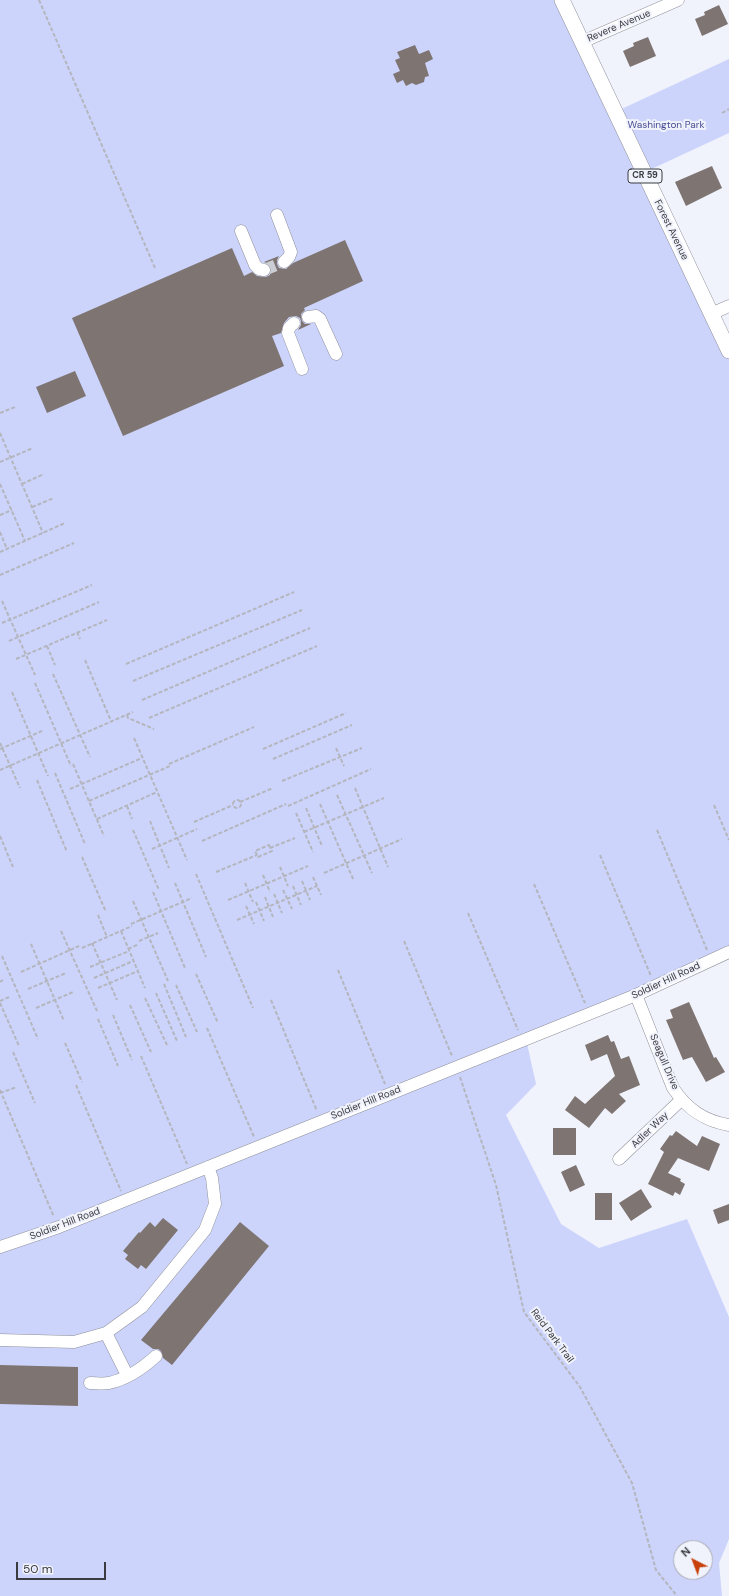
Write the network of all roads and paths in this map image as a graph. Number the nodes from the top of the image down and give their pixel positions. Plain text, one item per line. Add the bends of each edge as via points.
1 (39, 0) edge
2 (562, 0) edge
3 (678, 0) edge
4 (582, 42) junction
5 (729, 109) edge
6 (722, 113) dead end
7 (277, 215) dead end
8 (241, 231) dead end
9 (284, 262) dead end
10 (155, 268) dead end
11 (264, 270) dead end
12 (729, 306) edge
13 (711, 314) junction
14 (308, 317) dead end
15 (294, 323) dead end
16 (729, 351) edge
17 (336, 354) dead end
18 (302, 369) dead end
19 (15, 407) dead end
20 (0, 413) edge
21 (0, 433) edge
22 (33, 448) dead end
23 (10, 457) junction
24 (0, 462) edge
25 (44, 474) dead end
26 (0, 484) edge
27 (22, 484) junction
28 (54, 498) dead end
29 (32, 507) junction
30 (12, 510) junction
31 (0, 515) edge
32 (65, 523) dead end
33 (0, 532) edge
34 (43, 533) junction
35 (25, 541) junction
36 (74, 544) dead end
37 (7, 549) junction
38 (0, 552) edge
39 (0, 575) edge
40 (92, 584) dead end
41 (294, 592) dead end
42 (2, 601) dead end
43 (100, 602) dead end
44 (302, 610) dead end
45 (10, 620) junction
46 (107, 620) dead end
47 (2, 623) dead end
48 (310, 628) dead end
49 (77, 632) junction
50 (18, 637) junction
51 (80, 639) dead end
52 (9, 641) dead end
53 (47, 646) junction
54 (317, 646) dead end
55 (26, 655) junction
56 (16, 659) dead end
57 (85, 660) dead end
58 (126, 664) dead end
59 (55, 665) dead end
60 (53, 674) dead end
61 (35, 675) dead end
62 (134, 681) dead end
63 (35, 683) dead end
64 (12, 692) dead end
65 (142, 700) dead end
66 (133, 712) dead end
67 (346, 713) dead end
68 (127, 715) junction
69 (150, 718) dead end
70 (111, 722) junction
71 (352, 725) dead end
72 (254, 727) dead end
73 (154, 730) dead end
74 (42, 731) dead end
75 (80, 735) junction
76 (31, 736) junction
77 (134, 738) dead end
78 (0, 742) edge
79 (61, 743) junction
80 (336, 748) dead end
81 (362, 748) dead end
82 (1, 749) edge
83 (263, 749) dead end
84 (38, 753) junction
85 (90, 757) dead end
86 (340, 757) junction
87 (142, 758) junction
88 (273, 759) dead end
89 (10, 766) junction
90 (344, 766) dead end
91 (371, 769) dead end
92 (0, 770) edge
93 (55, 773) dead end
94 (150, 774) junction
95 (48, 776) dead end
96 (37, 780) dead end
97 (282, 781) dead end
98 (82, 784) junction
99 (20, 788) dead end
100 (273, 788) dead end
101 (355, 788) dead end
102 (70, 789) dead end
103 (157, 792) junction
104 (337, 795) dead end
105 (384, 798) dead end
106 (89, 801) junction
107 (240, 802) junction
108 (320, 804) dead end
109 (233, 805) junction
110 (714, 805) dead end
111 (127, 806) junction
112 (363, 807) junction
113 (306, 808) dead end
114 (296, 813) dead end
115 (346, 814) junction
116 (97, 819) junction
117 (132, 819) dead end
118 (150, 821) dead end
119 (194, 822) dead end
120 (328, 822) junction
121 (314, 828) junction
122 (197, 829) dead end
123 (133, 830) dead end
124 (657, 830) dead end
125 (304, 832) junction
126 (0, 836) edge
127 (104, 836) dead end
128 (177, 838) junction
129 (295, 838) dead end
130 (402, 839) dead end
131 (729, 840) edge
132 (202, 841) dead end
133 (85, 844) dead end
134 (160, 845) junction
135 (322, 846) dead end
136 (270, 848) junction
137 (380, 848) junction
138 (152, 849) dead end
139 (67, 852) dead end
140 (313, 852) dead end
141 (256, 855) junction
142 (364, 855) junction
143 (600, 855) dead end
144 (82, 857) dead end
145 (187, 860) dead end
146 (346, 863) junction
147 (308, 866) dead end
148 (13, 867) dead end
149 (280, 867) dead end
150 (388, 867) dead end
151 (169, 868) dead end
152 (216, 872) dead end
153 (324, 872) dead end
154 (196, 874) dead end
155 (372, 874) dead end
156 (263, 875) dead end
157 (284, 876) junction
158 (313, 877) dead end
159 (302, 881) dead end
160 (354, 881) dead end
161 (175, 883) dead end
162 (245, 883) dead end
163 (266, 884) junction
164 (534, 884) dead end
165 (288, 886) dead end
166 (293, 886) dead end
167 (317, 886) junction
168 (159, 890) dead end
169 (283, 890) dead end
170 (306, 890) junction
171 (249, 891) junction
172 (153, 892) dead end
173 (270, 892) dead end
174 (274, 894) dead end
175 (297, 894) junction
176 (321, 895) dead end
177 (265, 897) dead end
178 (192, 898) dead end
179 (287, 899) junction
180 (228, 900) dead end
181 (310, 900) dead end
182 (133, 901) dead end
183 (182, 902) junction
184 (278, 903) junction
185 (301, 905) dead end
186 (246, 906) dead end
187 (269, 906) junction
188 (292, 908) dead end
189 (260, 910) junction
190 (161, 911) junction
191 (106, 912) dead end
192 (282, 913) dead end
193 (468, 913) dead end
194 (98, 915) dead end
195 (250, 915) junction
196 (273, 917) dead end
197 (141, 919) junction
198 (237, 920) dead end
199 (264, 921) dead end
200 (254, 924) dead end
201 (62, 931) dead end
202 (121, 931) junction
203 (158, 933) dead end
204 (107, 937) junction
205 (149, 937) junction
206 (404, 941) dead end
207 (92, 943) junction
208 (31, 944) dead end
209 (70, 950) junction
210 (129, 950) junction
211 (729, 952) edge
212 (2, 956) dead end
213 (206, 957) dead end
214 (712, 960) junction
215 (134, 961) junction
216 (101, 963) junction
217 (40, 964) junction
218 (90, 968) dead end
219 (185, 968) dead end
220 (338, 970) dead end
221 (138, 971) junction
222 (21, 972) dead end
223 (66, 973) dead end
224 (105, 973) junction
225 (196, 974) dead end
226 (94, 978) dead end
227 (47, 981) junction
228 (168, 981) dead end
229 (110, 983) junction
230 (164, 984) dead end
231 (176, 985) dead end
232 (655, 986) junction
233 (98, 988) dead end
234 (145, 988) dead end
235 (28, 989) dead end
236 (73, 992) dead end
237 (156, 993) dead end
238 (636, 995) junction
239 (9, 997) dead end
240 (146, 998) dead end
241 (55, 1000) junction
242 (117, 1000) dead end
243 (271, 1000) dead end
244 (0, 1002) edge
245 (130, 1005) dead end
246 (36, 1008) dead end
247 (252, 1008) dead end
248 (97, 1011) dead end
249 (113, 1014) dead end
250 (589, 1014) junction
251 (98, 1019) dead end
252 (64, 1021) dead end
253 (218, 1023) dead end
254 (207, 1028) dead end
255 (197, 1032) dead end
256 (186, 1037) dead end
257 (38, 1039) dead end
258 (523, 1040) junction
259 (177, 1041) dead end
260 (65, 1043) dead end
261 (167, 1045) dead end
262 (19, 1046) dead end
263 (12, 1052) dead end
264 (151, 1052) dead end
265 (141, 1056) dead end
266 (132, 1060) dead end
267 (118, 1066) dead end
268 (457, 1067) junction
269 (82, 1082) dead end
270 (76, 1085) dead end
271 (17, 1087) dead end
272 (0, 1090) edge
273 (1, 1093) edge
274 (389, 1094) junction
275 (682, 1100) junction
276 (35, 1103) dead end
277 (322, 1121) junction
278 (729, 1125) edge
279 (258, 1147) junction
280 (620, 1160) dead end
281 (208, 1167) junction
282 (192, 1174) junction
283 (125, 1200) junction
284 (59, 1227) junction
285 (0, 1247) edge
286 (106, 1333) junction
287 (0, 1340) edge
288 (156, 1356) dead end
289 (127, 1375) junction
290 (90, 1383) dead end
291 (677, 1596) edge

1 - 10 path
2 - 4 main road, Forest Avenue / CR 59
3 - 4 street, Revere Avenue
4 - 13 main road, Forest Avenue / CR 59
5 - 6 path
7 - 9 street via 291,252
8 - 11 street via 255,265
12 - 13 street
13 - 16 main road, Forest Avenue / CR 59
14 - 17 street via 320,318
15 - 18 street via 288,333
19 - 20 path
21 - 23 path
22 - 23 path
23 - 24 path
23 - 27 path
25 - 27 path
26 - 30 path
27 - 29 path
28 - 29 path
29 - 34 path
30 - 31 path
30 - 35 path
32 - 34 path
33 - 37 path
34 - 35 path
35 - 37 path
36 - 39 path
37 - 38 path
40 - 45 path
41 - 58 path
42 - 45 path
43 - 50 path
44 - 62 path
45 - 47 path
45 - 50 path
46 - 49 path
48 - 65 path
49 - 51 path
49 - 53 path
50 - 52 path
50 - 55 path
53 - 55 path
53 - 59 path
54 - 69 path
55 - 56 path
55 - 61 path
57 - 70 path
60 - 75 path
63 - 79 path
64 - 76 path
66 - 68 path
67 - 83 path
68 - 70 path
68 - 73 path via 128,718
70 - 75 path
71 - 88 path
72 - 94 path
74 - 76 path
75 - 79 path
75 - 85 path
76 - 82 path
76 - 84 path
77 - 87 path
78 - 82 path
79 - 84 path
79 - 98 path
80 - 86 path
81 - 86 path
82 - 89 path
84 - 89 path
84 - 95 path
86 - 90 path
86 - 97 path
87 - 94 path
87 - 98 path
89 - 92 path
89 - 99 path
91 - 132 path
93 - 133 path
94 - 103 path
94 - 106 path
96 - 139 path
98 - 102 path
98 - 106 path
100 - 107 path
101 - 112 path
103 - 111 path
103 - 128 path
104 - 115 path
105 - 112 path
106 - 116 path
107 - 109 path via 235,800
107 - 109 path via 238,808
108 - 120 path
109 - 119 path
110 - 131 path
111 - 116 path
111 - 117 path
112 - 115 path
112 - 137 path
113 - 121 path
114 - 125 path
115 - 120 path
115 - 142 path
116 - 127 path
118 - 134 path
120 - 121 path
120 - 146 path
121 - 125 path
121 - 135 path
122 - 128 path
123 - 168 path
124 - 214 path
125 - 140 path
126 - 148 path
128 - 134 path
128 - 145 path
129 - 136 path
130 - 137 path
134 - 138 path
134 - 151 path
136 - 141 path via 272,851 258,857
136 - 141 path via 269,845 255,851
137 - 142 path
137 - 150 path
141 - 152 path
142 - 146 path
142 - 155 path
143 - 232 path
144 - 191 path
146 - 153 path
146 - 160 path
147 - 157 path
149 - 157 path
154 - 247 path
156 - 163 path
157 - 163 path
157 - 165 path
158 - 167 path
159 - 170 path
161 - 183 path
162 - 171 path
163 - 171 path
163 - 173 path
164 - 250 path
166 - 175 path
167 - 170 path
167 - 176 path
169 - 179 path
170 - 175 path
170 - 181 path
171 - 180 path
171 - 189 path
172 - 190 path
174 - 184 path
175 - 179 path
175 - 185 path
177 - 187 path
178 - 183 path
179 - 184 path
179 - 188 path
182 - 197 path
183 - 190 path
183 - 213 path
184 - 187 path
184 - 192 path
186 - 195 path
187 - 189 path
187 - 196 path
189 - 195 path
189 - 199 path
190 - 197 path
190 - 219 path
193 - 258 path
194 - 204 path
195 - 198 path
195 - 200 path
197 - 202 path
197 - 205 path
201 - 209 path
202 - 204 path
202 - 210 path
203 - 205 path
204 - 207 path
205 - 210 path
205 - 228 path
206 - 268 path, Reid Park Trail
207 - 209 path
207 - 216 path
208 - 217 path
209 - 217 path
209 - 248 path
210 - 215 path
210 - 216 path
211 - 214 street, Soldier Hill Road
212 - 257 path
214 - 232 street, Soldier Hill Road
215 - 221 path
215 - 224 path
216 - 218 path
216 - 224 path
217 - 222 path
217 - 227 path
220 - 274 path
221 - 229 path
221 - 234 path
223 - 227 path
224 - 226 path
224 - 229 path
225 - 253 path
227 - 235 path
227 - 241 path
229 - 233 path
229 - 242 path
230 - 256 path
231 - 255 path
232 - 238 street, Soldier Hill Road
236 - 241 path
237 - 259 path
238 - 250 street, Soldier Hill Road
238 - 275 street, Seagull Drive via 673,1088
239 - 244 path
240 - 261 path
241 - 246 path
241 - 252 path
243 - 277 path
244 - 262 path
245 - 264 path
249 - 266 path
250 - 258 street, Soldier Hill Road
251 - 267 path
254 - 279 path
258 - 268 street, Soldier Hill Road
260 - 269 path
263 - 276 path
265 - 282 path
268 - 274 street, Soldier Hill Road
268 - 291 path, Reid Park Trail via 496,1185 524,1312 580,1387 629,1476 656,1570
270 - 283 path
271 - 273 path
272 - 273 path
273 - 284 path
274 - 277 street, Soldier Hill Road
275 - 278 street, Seagull Drive via 693,1111 706,1118
275 - 280 street, Adler Way
277 - 279 street, Soldier Hill Road
279 - 281 street, Soldier Hill Road
281 - 282 street, Soldier Hill Road
281 - 286 street via 215,1204 205,1230 142,1307
282 - 283 street, Soldier Hill Road
283 - 284 street, Soldier Hill Road
284 - 285 street, Soldier Hill Road
286 - 287 street via 74,1342
286 - 289 street
288 - 289 street via 143,1368
289 - 290 street via 110,1382

